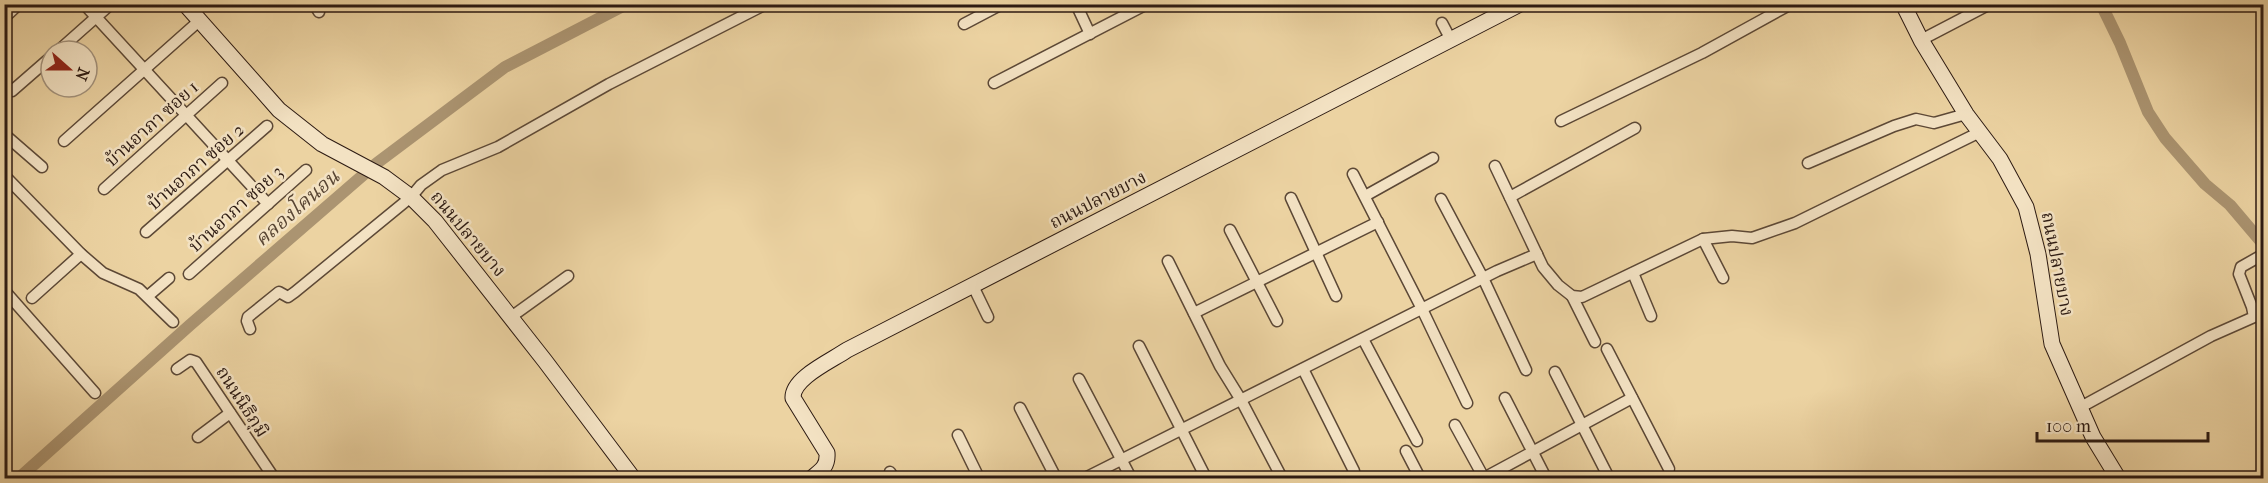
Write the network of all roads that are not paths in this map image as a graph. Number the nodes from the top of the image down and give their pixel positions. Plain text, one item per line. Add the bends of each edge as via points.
1 (19, 4) edge
2 (84, 4) edge
3 (111, 4) edge
4 (185, 4) edge
5 (766, 4) edge
6 (1002, 4) edge
7 (1076, 4) edge
8 (1147, 4) edge
9 (1520, 4) edge
10 (1791, 4) edge
11 (1903, 4) edge
12 (1990, 4) edge
13 (4, 18) edge
14 (97, 18) junction
15 (199, 21) junction
16 (1442, 23) dead end
17 (964, 24) dead end
18 (1090, 34) junction
19 (72, 39) edge
20 (1451, 40) junction
21 (1921, 40) junction
22 (39, 67) edge
23 (145, 70) junction
24 (222, 83) dead end
25 (994, 83) dead end
26 (12, 91) dead end
27 (1966, 114) junction
28 (187, 116) junction
29 (1561, 121) dead end
30 (267, 126) dead end
31 (1635, 128) dead end
32 (1980, 132) junction
33 (4, 134) edge
34 (64, 141) dead end
35 (1433, 158) dead end
36 (228, 160) junction
37 (1808, 163) dead end
38 (1495, 166) dead end
39 (42, 167) dead end
40 (306, 170) dead end
41 (1353, 174) dead end
42 (4, 175) edge
43 (104, 189) dead end
44 (1365, 196) junction
45 (411, 197) junction
46 (1510, 197) junction
47 (1291, 198) dead end
48 (1442, 199) dead end
49 (268, 204) junction
50 (1378, 222) junction
51 (1230, 230) dead end
52 (146, 232) dead end
53 (1703, 239) junction
54 (1316, 252) junction
55 (81, 254) junction
56 (1537, 254) junction
57 (2264, 254) edge
58 (1168, 261) dead end
59 (1633, 273) junction
60 (189, 274) dead end
61 (568, 276) dead end
62 (169, 278) dead end
63 (1483, 278) junction
64 (1723, 278) dead end
65 (1257, 281) junction
66 (973, 286) junction
67 (4, 290) edge
68 (148, 296) junction
69 (1336, 296) dead end
70 (1572, 296) junction
71 (32, 298) dead end
72 (1422, 309) junction
73 (1194, 313) junction
74 (2259, 315) edge
75 (1651, 316) dead end
76 (511, 317) junction
77 (988, 317) dead end
78 (1277, 321) dead end
79 (173, 322) dead end
80 (250, 329) dead end
81 (1363, 339) junction
82 (1595, 342) dead end
83 (1139, 346) dead end
84 (1607, 349) dead end
85 (177, 369) dead end
86 (1303, 369) junction
87 (1526, 370) dead end
88 (1555, 372) dead end
89 (1079, 379) dead end
90 (95, 393) dead end
91 (1505, 398) dead end
92 (1632, 399) junction
93 (1241, 400) junction
94 (1467, 403) dead end
95 (1020, 408) dead end
96 (2079, 408) junction
97 (230, 413) junction
98 (1455, 425) dead end
99 (1582, 425) junction
100 (1182, 430) junction
101 (958, 435) dead end
102 (198, 436) dead end
103 (1417, 441) dead end
104 (1406, 451) dead end
105 (1533, 452) junction
106 (1121, 460) junction
107 (1669, 469) dead end
108 (271, 475) edge
109 (1354, 476) edge
110 (259, 478) edge
111 (633, 478) edge
112 (812, 478) edge
113 (979, 478) edge
114 (1056, 478) edge
115 (1085, 478) edge
116 (1131, 478) edge
117 (1206, 478) edge
118 (1282, 478) edge
119 (1420, 478) edge
120 (1484, 478) edge
121 (1546, 478) edge
122 (1610, 478) edge
123 (2118, 478) edge

1 - 13 street
2 - 14 street
3 - 14 street
4 - 15 street, ถนนปลายบาง
5 - 45 street via 609,84 498,147 442,170
6 - 17 street
7 - 18 street
8 - 18 street
9 - 20 street, ถนนปลายบาง
10 - 29 street via 1702,53
11 - 21 street, ถนนปลายบาง
12 - 21 street
14 - 19 street
14 - 23 street
15 - 23 street
15 - 45 street, ถนนปลายบาง via 295,125
16 - 20 street
18 - 25 street
20 - 66 street, ถนนปลายบาง
21 - 27 street, ถนนปลายบาง
22 - 26 street
23 - 28 street
23 - 34 street
24 - 28 street, บ้านอาภา ซอย 1
27 - 32 street, ถนนปลายบาง
27 - 37 street via 1934,123 1916,119
28 - 36 street
28 - 43 street, บ้านอาภา ซอย 1
30 - 36 street, บ้านอาภา ซอย 2
31 - 46 street
32 - 53 street via 1795,223 1752,238
32 - 96 street, ถนนปลายบาง via 2026,207 2038,254 2052,344
33 - 39 street
35 - 44 street
36 - 49 street
36 - 52 street, บ้านอาภา ซอย 2
38 - 46 street
40 - 49 street, บ้านอาภา ซอย 3
41 - 44 street
42 - 55 street
44 - 50 street
45 - 76 street, ถนนปลายบาง via 435,221
45 - 80 street via 292,295 279,292 248,317
46 - 56 street
47 - 54 street
48 - 63 street
49 - 60 street, บ้านอาภา ซอย 3
50 - 54 street
50 - 72 street
51 - 65 street
53 - 59 street
53 - 64 street
54 - 65 street
54 - 69 street
55 - 68 street via 103,273
55 - 71 street
56 - 63 street
56 - 70 street via 1542,267
57 - 74 street via 2241,267 2239,274
58 - 73 street
59 - 70 street via 1582,297
59 - 75 street
61 - 76 street
62 - 68 street
63 - 72 street
63 - 87 street
65 - 73 street
65 - 78 street
66 - 77 street
66 - 112 street, ถนนปลายบาง via 847,351 796,385 793,398 827,453 824,469
67 - 90 street
68 - 79 street
70 - 82 street
72 - 81 street
72 - 94 street
73 - 93 street
74 - 96 street via 2211,336
76 - 111 street, ถนนปลายบาง
81 - 86 street
81 - 103 street
83 - 100 street
84 - 92 street
85 - 97 street, ถนนนิธิภุมิ via 190,360 196,362
86 - 93 street
86 - 109 street
88 - 99 street
89 - 106 street
91 - 105 street
92 - 99 street
92 - 107 street
93 - 100 street
93 - 118 street
95 - 114 street
96 - 123 street, ถนนปลายบาง
97 - 102 street
97 - 108 street, ถนนนิธิภุมิ
98 - 120 street
99 - 105 street
99 - 122 street
100 - 106 street
100 - 117 street
101 - 113 street
104 - 119 street
105 - 120 street
105 - 121 street
106 - 115 street
106 - 116 street
108 - 110 street

